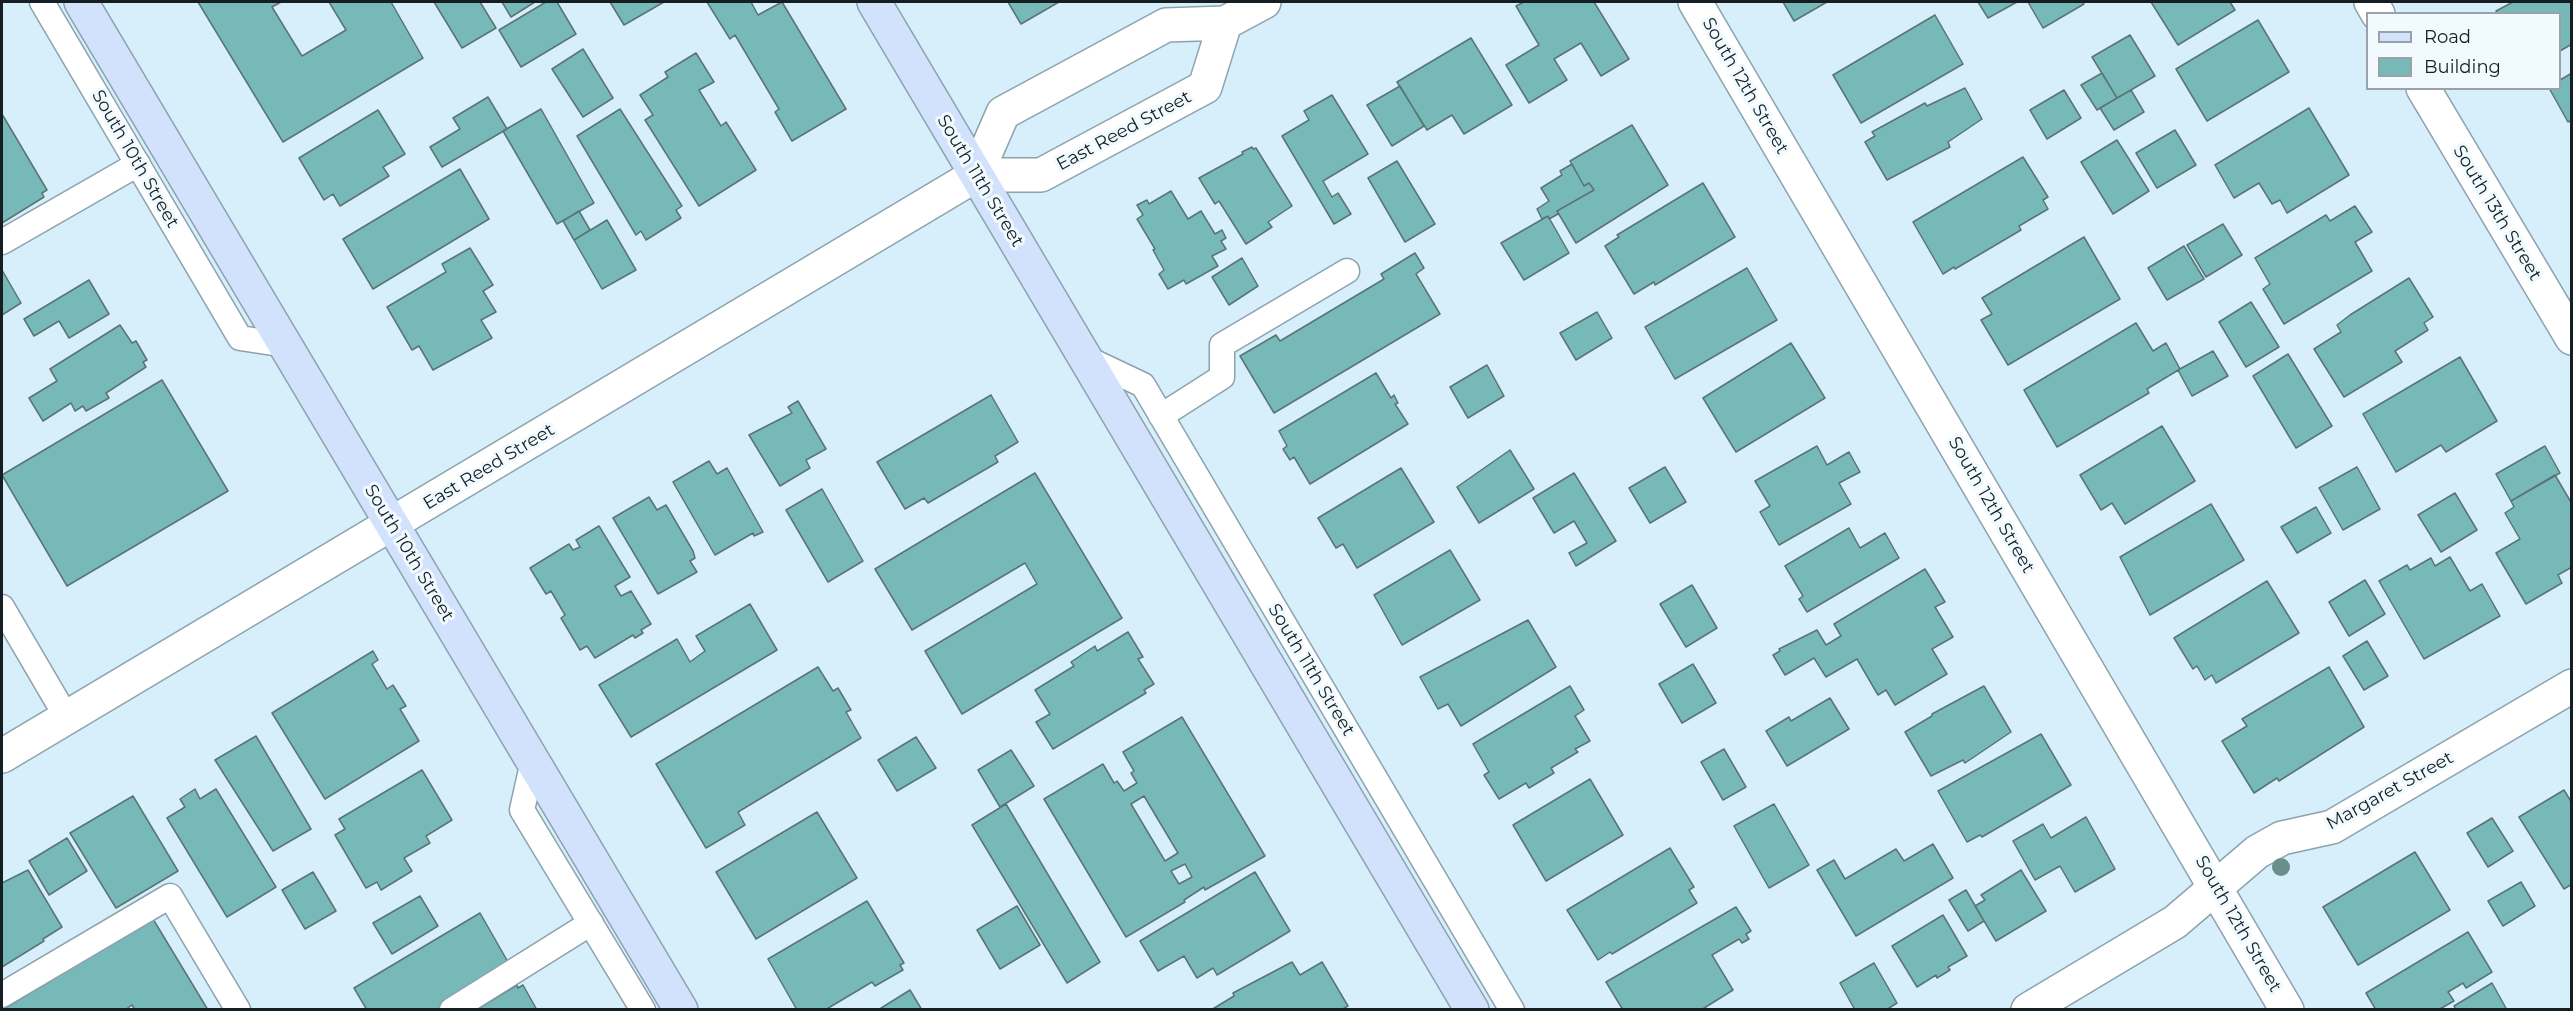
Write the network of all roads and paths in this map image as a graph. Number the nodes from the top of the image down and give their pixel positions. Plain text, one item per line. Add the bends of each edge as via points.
1 (42, 2) edge
2 (81, 2) edge
3 (875, 2) edge
4 (1264, 2) edge
5 (1695, 2) edge
6 (1225, 23) junction
7 (2423, 90) edge
8 (138, 164) junction
9 (976, 175) junction
10 (2, 242) edge
11 (1347, 271) dead end
12 (2571, 338) edge
13 (286, 345) junction
14 (1086, 358) junction
15 (1161, 416) junction
16 (391, 525) junction
17 (2, 607) edge
18 (2571, 686) edge
19 (67, 718) junction
20 (2, 756) edge
21 (533, 761) junction
22 (2216, 887) junction
23 (591, 923) junction
24 (2, 995) edge
25 (238, 1010) edge
26 (452, 1010) edge
27 (643, 1010) edge
28 (681, 1010) edge
29 (1472, 1010) edge
30 (1512, 1010) edge
31 (2028, 1010) edge
32 (2287, 1010) edge

1 - 8 lane, South 10th Street
2 - 13 main road, South 10th Street
3 - 9 main road, South 11th Street
4 - 6 street
5 - 22 street, South 12th Street
6 - 9 street via 1166,25 1003,113
6 - 9 street, East Reed Street via 1205,87 1041,175
7 - 12 street, South 13th Street
8 - 10 lane
8 - 13 lane, South 10th Street via 240,338
9 - 14 main road, South 11th Street
9 - 16 street, East Reed Street
11 - 15 lane via 1222,345 1222,377
13 - 16 main road, South 10th Street
14 - 15 lane, South 11th Street via 1143,385
14 - 29 main road, South 11th Street
15 - 30 lane, South 11th Street
16 - 19 street, East Reed Street
16 - 21 main road, South 10th Street
17 - 19 lane
18 - 22 street, Margaret Street via 2332,828 2282,838 2257,852
19 - 20 street, East Reed Street
21 - 23 lane via 522,810
21 - 28 main road, South 10th Street
22 - 31 street, Margaret Street via 2175,922
22 - 32 street, South 12th Street
23 - 26 lane
23 - 27 lane
24 - 25 lane via 170,896

